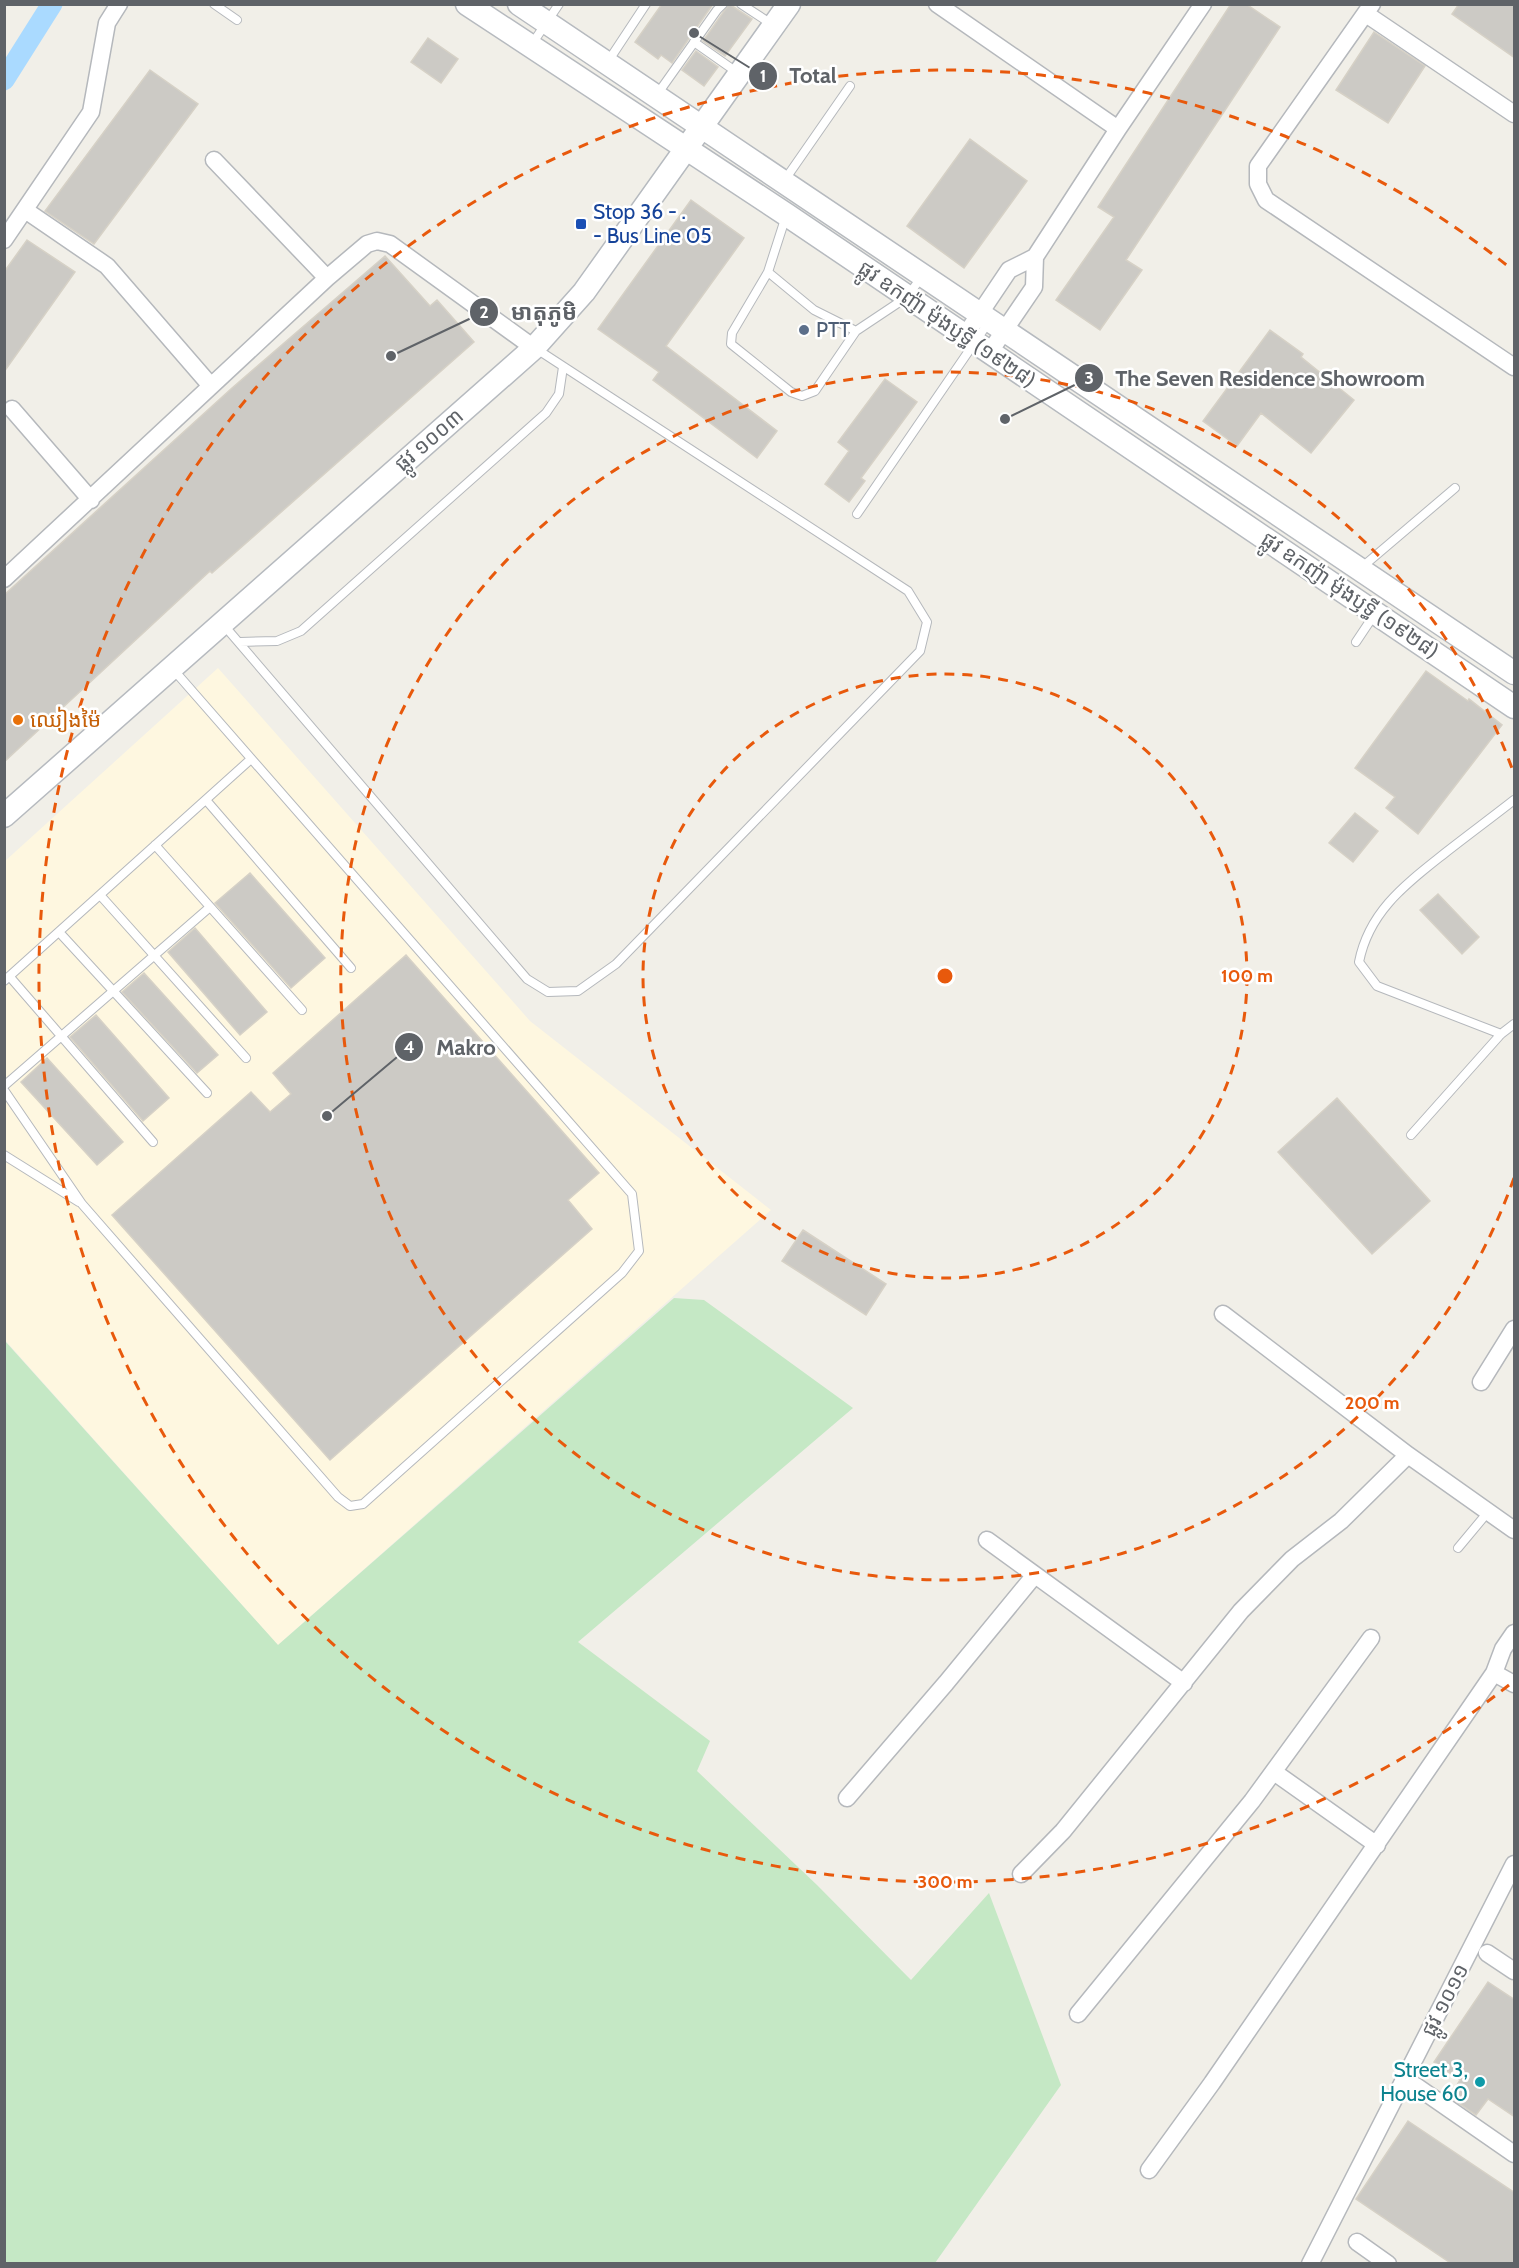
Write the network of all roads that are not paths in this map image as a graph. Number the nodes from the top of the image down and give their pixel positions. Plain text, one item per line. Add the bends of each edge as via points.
1 (119, 4) edge
2 (214, 4) edge
3 (467, 4) edge
4 (519, 4) edge
5 (646, 4) edge
6 (723, 4) edge
7 (741, 4) edge
8 (789, 4) edge
9 (937, 4) edge
10 (1203, 4) edge
11 (1369, 9) edge
12 (553, 14) edge
13 (237, 20) dead end
14 (774, 25) junction
15 (694, 42) junction
16 (530, 47) junction
17 (606, 63) junction
18 (740, 74) junction
19 (850, 86) dead end
20 (656, 96) junction
21 (1515, 114) edge
22 (702, 127) junction
23 (1118, 129) junction
24 (686, 149) junction
25 (214, 160) dead end
26 (784, 182) junction
27 (25, 210) junction
28 (787, 215) junction
29 (4, 240) edge
30 (1035, 257) junction
31 (768, 272) junction
32 (923, 275) junction
33 (327, 278) junction
34 (907, 297) junction
35 (992, 321) junction
36 (856, 331) junction
37 (976, 344) junction
38 (534, 348) junction
39 (563, 367) junction
40 (1515, 367) edge
41 (211, 386) junction
42 (12, 409) dead end
43 (1455, 488) dead end
44 (91, 500) junction
45 (857, 514) dead end
46 (1310, 534) junction
47 (1294, 557) junction
48 (1361, 568) junction
49 (4, 579) edge
50 (1376, 612) junction
51 (222, 623) junction
52 (240, 642) junction
53 (1356, 642) dead end
54 (171, 668) junction
55 (1515, 673) edge
56 (1515, 707) edge
57 (251, 759) junction
58 (206, 800) junction
59 (1515, 800) edge
60 (4, 816) edge
61 (155, 845) junction
62 (100, 895) junction
63 (210, 907) junction
64 (59, 932) junction
65 (154, 955) junction
66 (351, 968) dead end
67 (7, 979) edge
68 (113, 991) junction
69 (302, 1010) dead end
70 (1515, 1024) edge
71 (1501, 1034) junction
72 (62, 1036) junction
73 (246, 1058) dead end
74 (4, 1088) edge
75 (207, 1093) dead end
76 (1411, 1136) dead end
77 (153, 1142) dead end
78 (4, 1155) edge
79 (82, 1204) junction
80 (1223, 1314) dead end
81 (1515, 1329) edge
82 (1481, 1382) dead end
83 (1408, 1455) junction
84 (1488, 1512) junction
85 (1515, 1530) edge
86 (987, 1540) dead end
87 (1458, 1548) dead end
88 (1034, 1576) junction
89 (1515, 1633) edge
90 (1371, 1638) dead end
91 (1494, 1673) junction
92 (1184, 1683) junction
93 (1515, 1684) edge
94 (1274, 1773) junction
95 (847, 1798) dead end
96 (1377, 1845) junction
97 (1515, 1864) edge
98 (1022, 1874) dead end
99 (1486, 1953) dead end
100 (1515, 1971) edge
101 (1078, 2014) dead end
102 (1416, 2086) dead end
103 (1515, 2154) edge
104 (1149, 2170) dead end
105 (1357, 2242) dead end
106 (1310, 2264) edge
107 (1388, 2264) edge

1 - 27 street via 107,23 91,112
2 - 13 lane
3 - 16 main road, ផ្លូវ ឧកញ៉ា ម៉ុងឫទ្ធី (១៩២៨)
4 - 12 main road, ផ្លូវ ឧកញ៉ា ម៉ុងឫទ្ធី (១៩២៨)
5 - 17 lane
6 - 15 lane
7 - 14 lane
8 - 14 main road, ផ្លូវ ១០០៣
9 - 23 street
10 - 23 street
11 - 21 street
11 - 40 street via 1258,166 1258,184 1266,200
12 - 16 lane
12 - 17 main road, ផ្លូវ ឧកញ៉ា ម៉ុងឫទ្ធី (១៩២៨)
14 - 18 main road, ផ្លូវ ១០០៣
15 - 18 lane
15 - 20 lane
16 - 24 main road, ផ្លូវ ឧកញ៉ា ម៉ុងឫទ្ធី (១៩២៨)
17 - 20 main road, ផ្លូវ ឧកញ៉ា ម៉ុងឫទ្ធី (១៩២៨)
18 - 22 main road, ផ្លូវ ១០០៣
19 - 26 lane
20 - 22 main road, ផ្លូវ ឧកញ៉ា ម៉ុងឫទ្ធី (១៩២៨)
22 - 24 main road, ផ្លូវ ១០០៣
22 - 26 main road, ផ្លូវ ឧកញ៉ា ម៉ុងឫទ្ធី (១៩២៨)
23 - 30 street
24 - 28 main road, ផ្លូវ ឧកញ៉ា ម៉ុងឫទ្ធី (១៩២៨)
24 - 38 main road, ផ្លូវ ១០០៣ via 584,292
25 - 33 street
26 - 32 main road, ផ្លូវ ឧកញ៉ា ម៉ុងឫទ្ធី (១៩២៨)
27 - 29 street
27 - 41 street via 107,266
28 - 31 lane
28 - 34 main road, ផ្លូវ ឧកញ៉ា ម៉ុងឫទ្ធី (១៩២៨)
30 - 35 street via 1009,270
30 - 35 street via 1034,287
31 - 36 lane via 814,310
31 - 36 lane via 732,333 731,344 791,392 802,396 815,391
32 - 34 lane
32 - 35 main road, ផ្លូវ ឧកញ៉ា ម៉ុងឫទ្ធី (១៩២៨)
33 - 38 street via 367,244 390,244
33 - 41 street
34 - 36 lane
34 - 37 main road, ផ្លូវ ឧកញ៉ា ម៉ុងឫទ្ធី (១៩២៨)
35 - 37 street
35 - 37 street
35 - 46 main road, ផ្លូវ ឧកញ៉ា ម៉ុងឫទ្ធី (១៩២៨)
37 - 45 lane
37 - 47 main road, ផ្លូវ ឧកញ៉ា ម៉ុងឫទ្ធី (១៩២៨)
38 - 39 lane
38 - 51 main road, ផ្លូវ ១០០៣
39 - 52 lane via 559,394 546,413 301,631 277,641
39 - 52 lane via 908,591 927,622 920,651 616,964 578,991 548,992 526,979
41 - 44 street
42 - 44 street
43 - 48 lane
44 - 49 street
46 - 47 main road
46 - 48 main road, ផ្លូវ ឧកញ៉ា ម៉ុងឫទ្ធី (១៩២៨)
47 - 50 main road, ផ្លូវ ឧកញ៉ា ម៉ុងឫទ្ធី (១៩២៨)
48 - 55 main road, ផ្លូវ ឧកញ៉ា ម៉ុងឫទ្ធី (១៩២៨)
50 - 53 lane
50 - 56 main road, ផ្លូវ ឧកញ៉ា ម៉ុងឫទ្ធី (១៩២៨)
51 - 52 lane
51 - 54 main road, ផ្លូវ ១០០៣
54 - 57 lane
54 - 60 main road, ផ្លូវ ១០០៣
57 - 58 lane
57 - 79 lane via 632,1194 639,1251 622,1273 363,1504 350,1506 338,1497
58 - 61 lane
58 - 66 lane
59 - 71 lane via 1401,888 1377,917 1359,962 1377,986
61 - 62 lane
61 - 63 lane
62 - 64 lane
62 - 65 lane
63 - 65 lane
63 - 69 lane
64 - 67 lane
64 - 68 lane
65 - 68 lane
65 - 73 lane
67 - 72 lane
68 - 72 lane
68 - 75 lane
70 - 71 lane
71 - 76 lane
72 - 74 lane
72 - 77 lane
74 - 79 lane
78 - 79 lane
80 - 83 street
81 - 82 street
83 - 84 street
83 - 92 street via 1341,1521 1292,1559 1241,1611
84 - 85 street
84 - 87 lane
86 - 88 street
88 - 92 street
88 - 95 street
89 - 91 street via 1503,1649
90 - 94 street
91 - 93 street
91 - 96 street
92 - 98 street via 1063,1831
94 - 96 street
94 - 101 street
96 - 104 street
97 - 106 street, ផ្លូវ ១០១១
99 - 100 street
102 - 103 street
105 - 107 street

